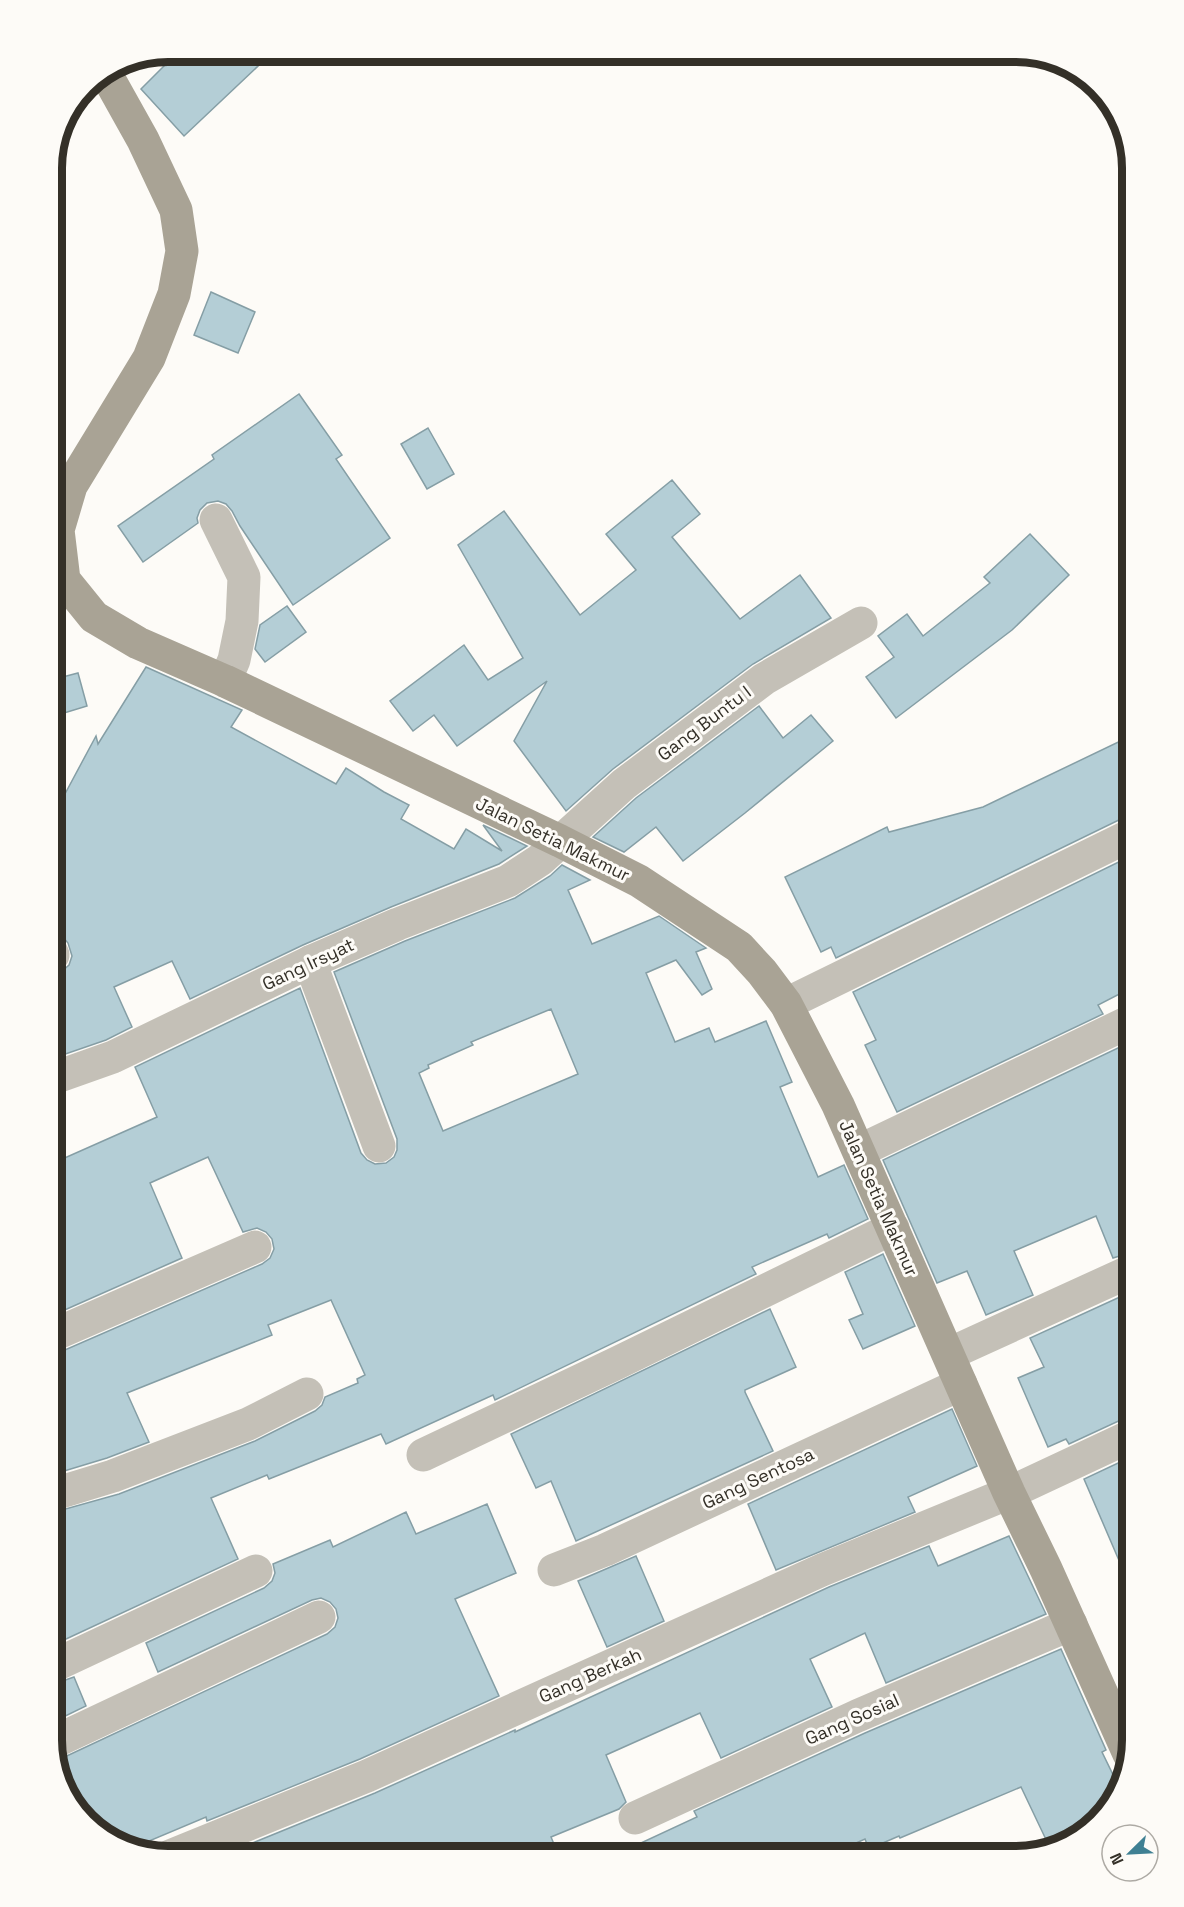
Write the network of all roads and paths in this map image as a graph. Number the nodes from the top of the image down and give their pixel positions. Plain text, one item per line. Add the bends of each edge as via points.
1 (109, 79) edge
2 (62, 516) edge
3 (216, 520) dead end
4 (62, 590) edge
5 (861, 623) dead end
6 (225, 681) junction
7 (1122, 839) edge
8 (560, 841) junction
9 (310, 962) junction
10 (786, 1004) junction
11 (1122, 1025) edge
12 (62, 1075) edge
13 (379, 1146) dead end
14 (859, 1151) junction
15 (893, 1228) junction
16 (255, 1248) dead end
17 (1122, 1276) edge
18 (62, 1331) edge
19 (955, 1369) junction
20 (307, 1394) dead end
21 (1122, 1440) edge
22 (423, 1455) dead end
23 (62, 1492) edge
24 (1009, 1493) junction
25 (554, 1570) dead end
26 (256, 1571) dead end
27 (319, 1617) dead end
28 (1071, 1624) junction
29 (62, 1662) edge
30 (62, 1738) edge
31 (1122, 1738) edge
32 (635, 1818) dead end
33 (197, 1845) edge

1 - 2 main road, Jalan Setia Makmur via 176,210 182,250 174,294 149,358 71,486
3 - 6 street via 244,577 242,621
4 - 6 main road, Jalan Setia Makmur via 94,617 138,643
5 - 8 street, Gang Buntu I via 764,679 624,784
6 - 8 main road, Jalan Setia Makmur
7 - 10 street
8 - 9 street, Gang Irsyat via 508,881
8 - 10 main road, Jalan Setia Makmur via 639,881 739,947
9 - 12 street, Gang Irsyat via 113,1057
9 - 13 street
10 - 14 main road, Jalan Setia Makmur
11 - 14 street
14 - 15 main road, Jalan Setia Makmur
15 - 19 main road, Jalan Setia Makmur
15 - 22 street
16 - 18 street
17 - 19 street, Gang Sentosa
19 - 24 main road, Jalan Setia Makmur
19 - 25 street, Gang Sentosa via 605,1550
20 - 23 street via 248,1424
21 - 24 street, Gang Berkah
24 - 28 main road, Jalan Setia Makmur
24 - 33 street, Gang Berkah via 822,1570 367,1776
26 - 29 street
27 - 30 street
28 - 31 main road, Jalan Setia Makmur
28 - 32 street, Gang Sosial

